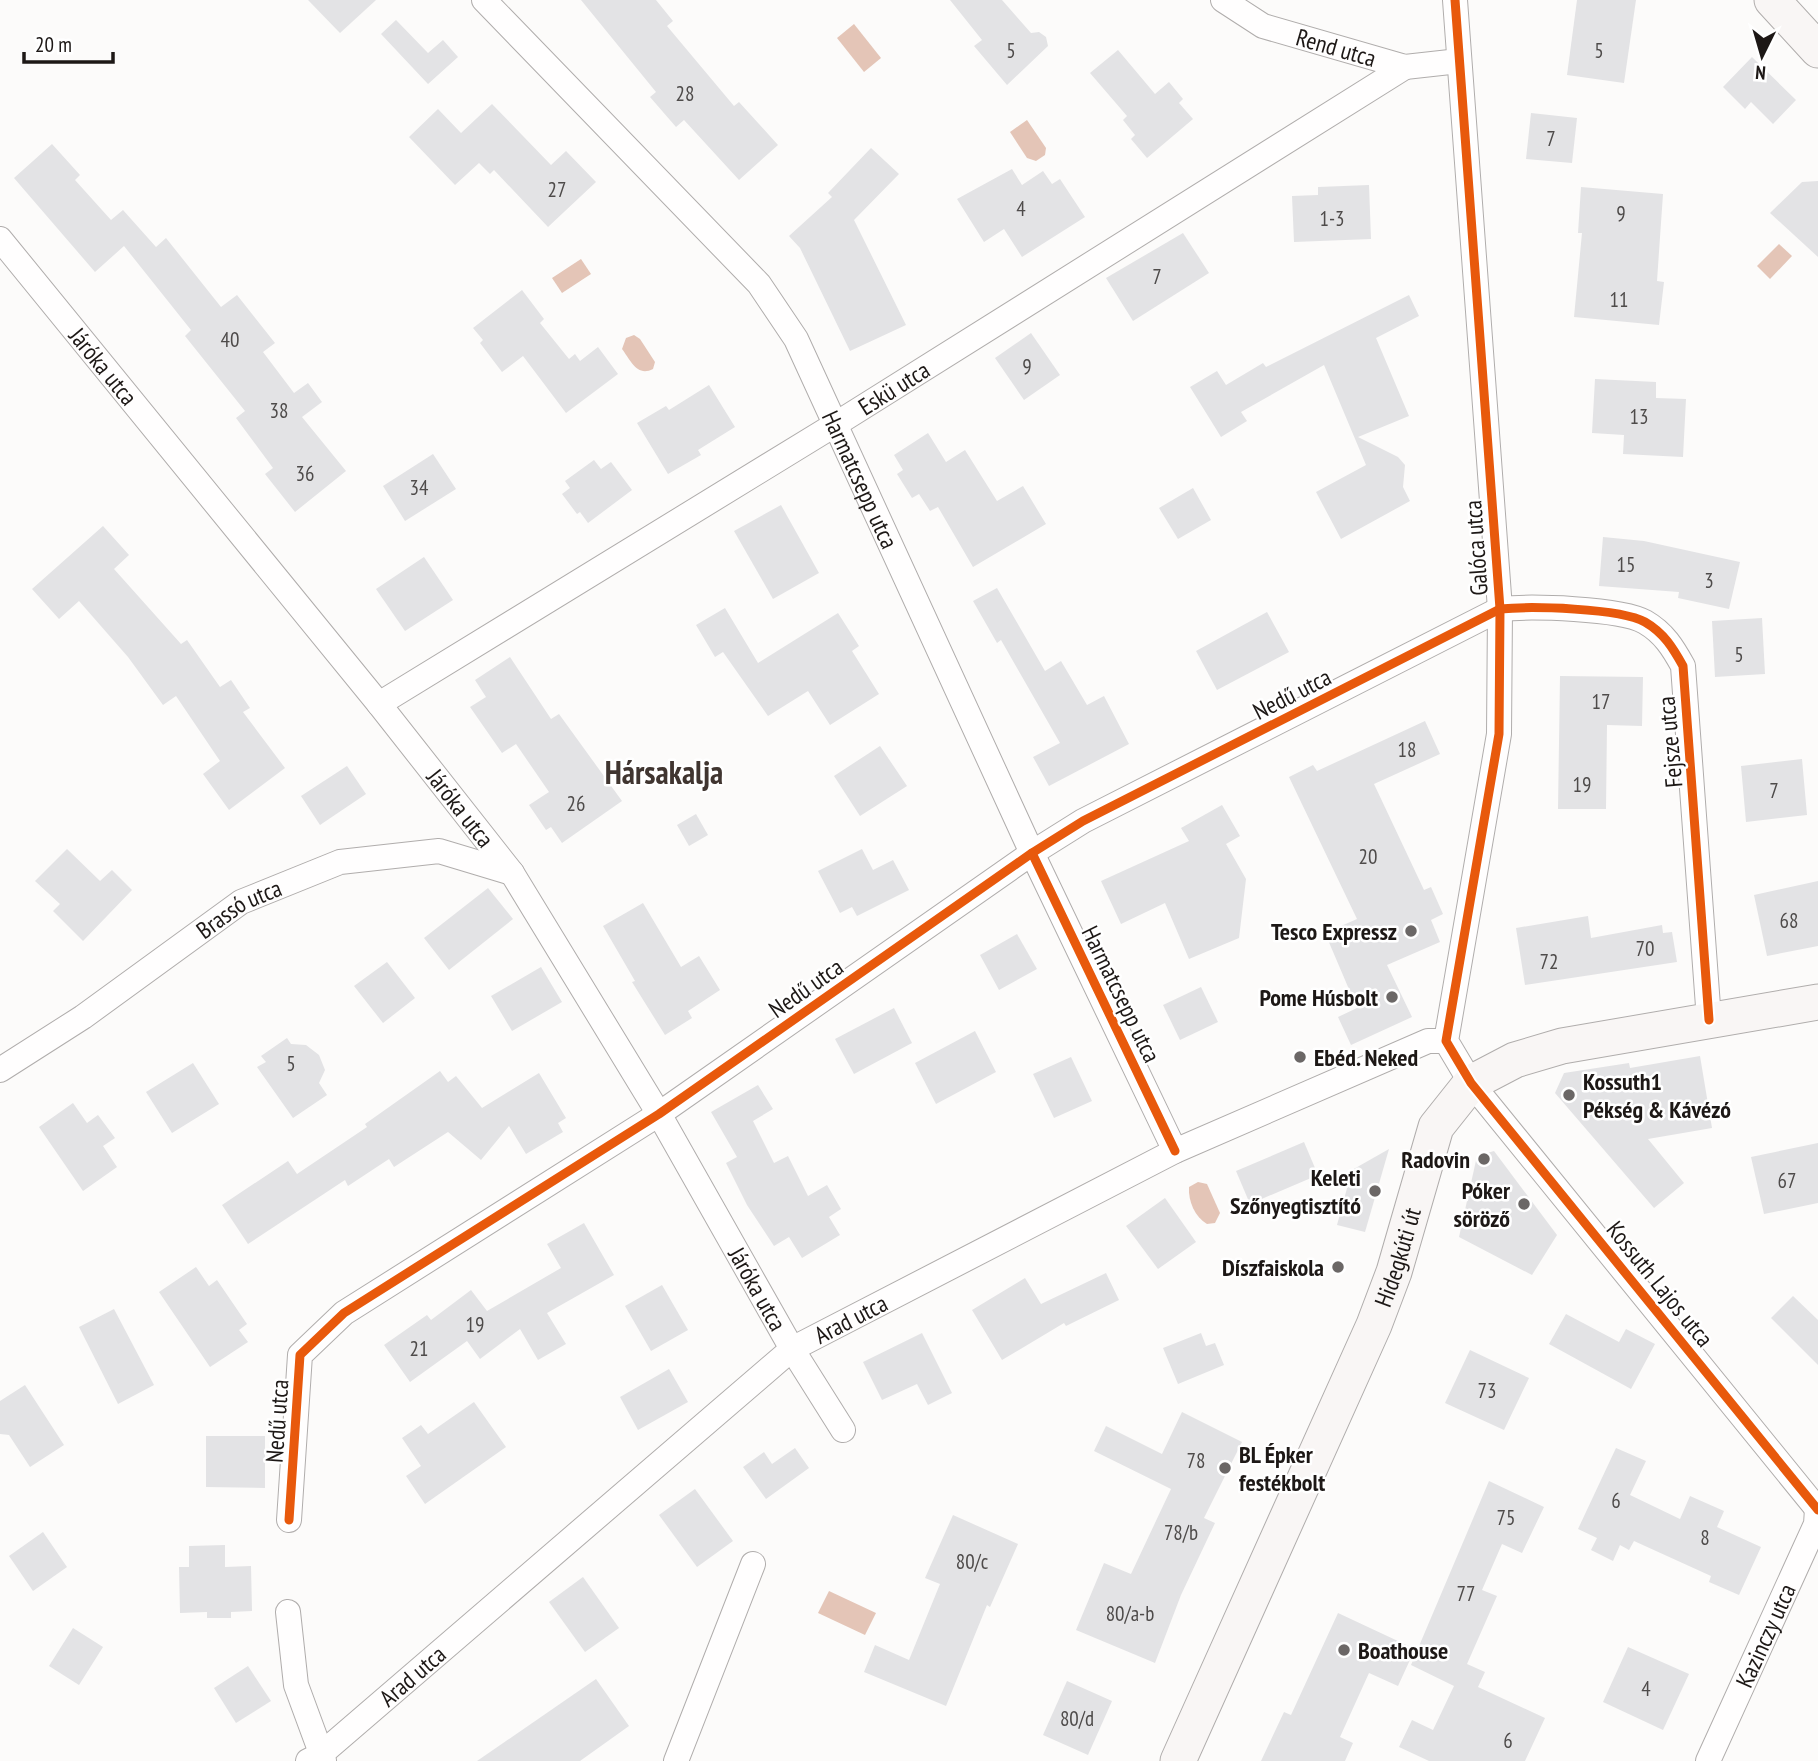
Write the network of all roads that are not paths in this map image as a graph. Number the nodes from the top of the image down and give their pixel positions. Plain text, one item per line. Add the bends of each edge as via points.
1 (484, 0) edge
2 (1223, 0) edge
3 (1455, 0) edge
4 (1772, 0) edge
5 (1818, 50) edge
6 (1459, 61) junction
7 (1405, 67) junction
8 (0, 239) edge
9 (836, 424) junction
10 (1500, 609) junction
11 (379, 704) junction
12 (1032, 853) junction
13 (512, 873) junction
14 (1818, 1002) edge
15 (1709, 1020) junction
16 (1446, 1041) junction
17 (0, 1069) edge
18 (1471, 1083) junction
19 (659, 1114) junction
20 (1175, 1151) junction
21 (792, 1349) junction
22 (842, 1430) dead end
23 (1818, 1509) edge
24 (289, 1520) dead end
25 (753, 1564) dead end
26 (288, 1612) dead end
27 (317, 1759) edge
28 (676, 1761) edge
29 (1178, 1761) edge
30 (1708, 1761) edge

1 - 9 street, Harmatcsepp utca via 758,284 796,339
2 - 7 street, Rend utca via 1263,26
3 - 6 street, Galóca utca
4 - 5 main road
6 - 7 street, Rend utca
6 - 10 street, Galóca utca
7 - 9 street, Eskü utca
8 - 11 street, Járóka utca
9 - 11 street, Eskü utca
9 - 12 street, Harmatcsepp utca
10 - 12 street, Nedű utca via 1083,821
10 - 15 street, Fejsze utca via 1536,607 1644,621 1670,641 1683,666
10 - 16 street, Galóca utca via 1499,734
11 - 13 street, Járóka utca
12 - 19 street, Nedű utca
12 - 20 street, Harmatcsepp utca
13 - 17 street, Brassó utca via 439,850 340,862 241,902 83,1017
13 - 19 street, Járóka utca
14 - 15 main road, Hidegkúti út
15 - 18 main road, Hidegkúti út via 1562,1046 1515,1060
16 - 18 street
16 - 20 street, Arad utca via 1428,1041
18 - 23 street, Kossuth Lajos utca
18 - 29 main road, Hidegkúti út via 1436,1127 1374,1325
19 - 21 street, Járóka utca
19 - 24 street, Nedű utca via 344,1313 300,1356
20 - 21 street, Arad utca
21 - 22 street, Járóka utca
21 - 27 street, Arad utca
23 - 30 street, Kazinczy utca via 1816,1524
25 - 28 street
26 - 27 street via 296,1685

